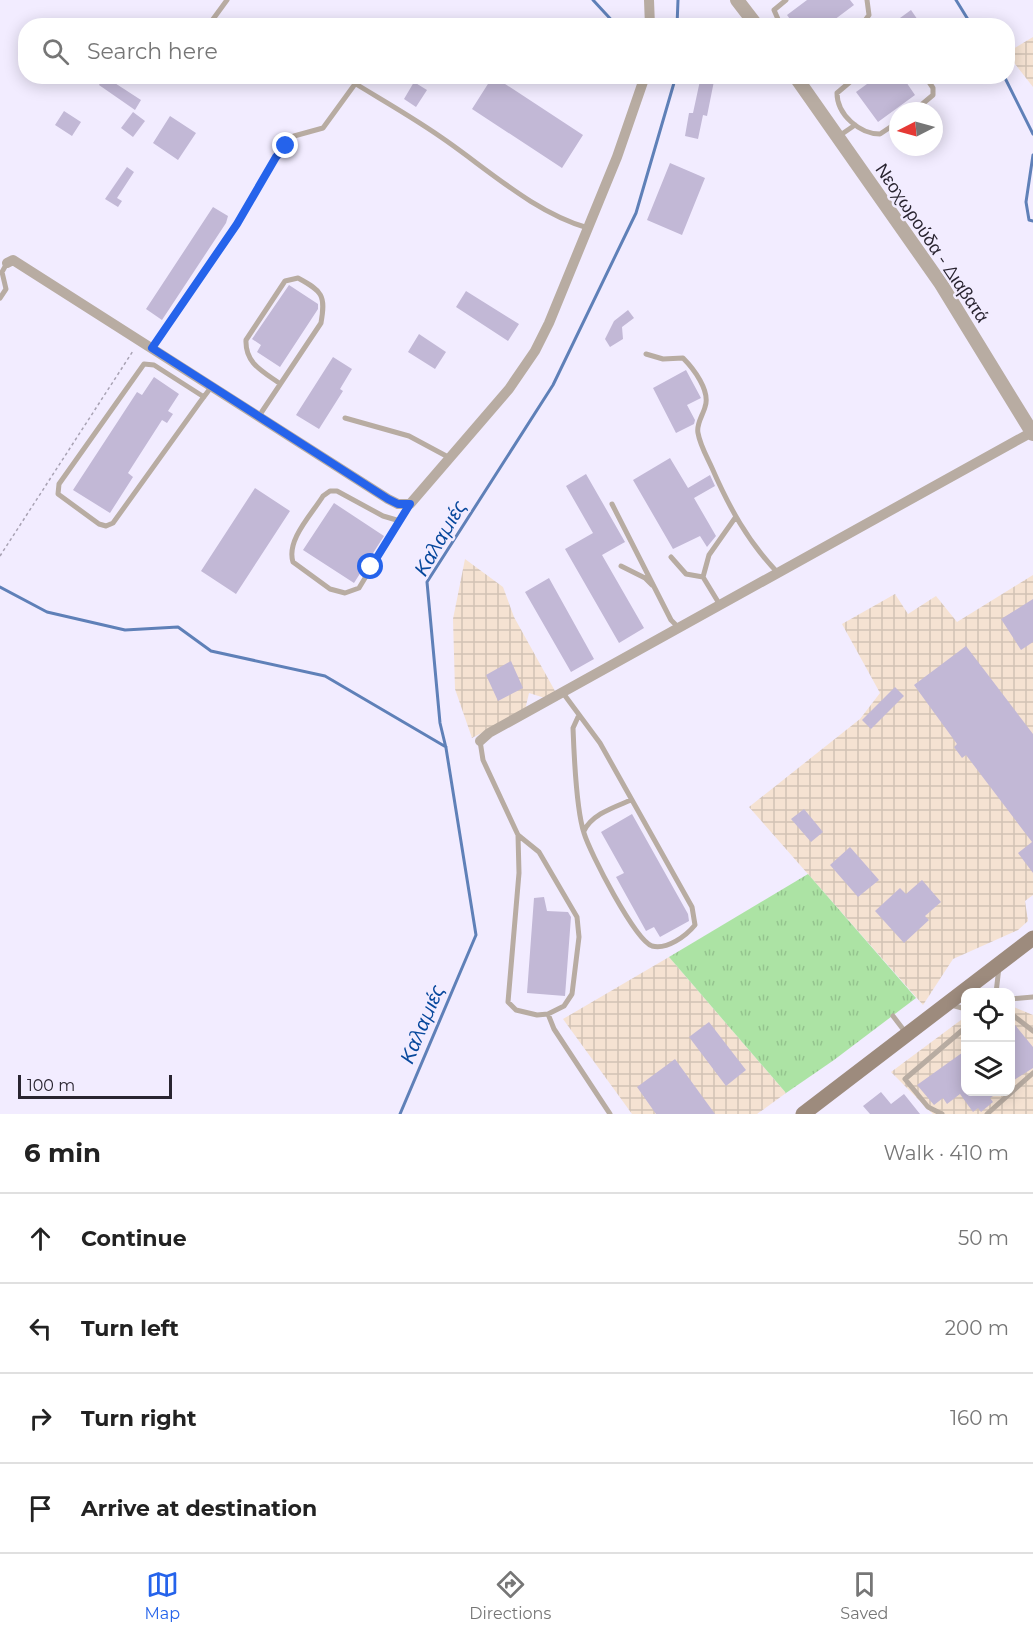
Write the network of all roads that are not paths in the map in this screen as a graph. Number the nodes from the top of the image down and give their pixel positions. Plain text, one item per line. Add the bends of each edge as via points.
1 (227, 0) edge
2 (649, 0) edge
3 (737, 0) edge
4 (786, 0) edge
5 (867, 0) edge
6 (214, 18) edge
7 (650, 18) edge
8 (751, 18) edge
9 (778, 18) edge
10 (867, 18) edge
11 (355, 84) joint
12 (642, 84) edge
13 (801, 84) edge
14 (848, 84) edge
15 (930, 84) edge
16 (925, 102) edge
17 (855, 125) junction
18 (889, 128) edge
19 (838, 137) junction
20 (588, 228) junction
21 (3, 268) edge
22 (0, 298) edge
23 (152, 348) junction
24 (646, 354) dead end
25 (279, 383) junction
26 (212, 386) junction
27 (204, 397) junction
28 (259, 416) junction
29 (345, 418) dead end
30 (1032, 433) edge
31 (450, 458) junction
32 (410, 504) junction
33 (612, 504) dead end
34 (735, 518) junction
35 (400, 521) junction
36 (671, 557) dead end
37 (621, 566) dead end
38 (778, 573) junction
39 (703, 576) junction
40 (655, 589) junction
41 (720, 605) junction
42 (679, 628) junction
43 (563, 693) junction
44 (578, 717) junction
45 (480, 741) joint
46 (631, 800) junction
47 (583, 833) junction
48 (518, 835) junction
49 (1033, 938) edge
50 (999, 964) junction
51 (997, 988) edge
52 (1033, 997) edge
53 (1015, 999) edge
54 (947, 1004) junction
55 (961, 1008) edge
56 (548, 1014) junction
57 (1015, 1015) edge
58 (893, 1016) dead end
59 (1033, 1031) edge
60 (961, 1032) edge
61 (907, 1034) junction
62 (1033, 1073) edge
63 (610, 1114) edge
64 (803, 1114) edge
65 (942, 1114) edge
66 (987, 1114) edge

1 - 6 lane
2 - 7 street
3 - 8 street
4 - 9 lane via 774,10
5 - 10 lane
11 - 20 lane via 448,142 504,184
11 - 23 lane via 323,128 294,136 276,157 237,224
12 - 20 street
13 - 19 street, Νεοχωρούδα - Διαβατά
14 - 17 lane via 837,93 841,108
15 - 16 lane via 933,95
17 - 18 lane via 864,132 880,134
17 - 19 lane
19 - 30 street, Νεοχωρούδα - Διαβατά via 941,285
20 - 31 street via 534,351 509,389
21 - 22 lane via 6,289
21 - 23 street via 13,260
23 - 26 street
24 - 34 lane via 663,359 682,358 691,366 706,394 707,404 698,432
25 - 25 lane via 312,340 324,307 317,288 298,278 285,281 246,340 250,359
25 - 28 lane
26 - 27 lane
26 - 28 street
27 - 27 lane via 112,523 99,524 58,494 59,484 144,364 154,364
28 - 32 street via 388,499
29 - 31 lane via 409,436
30 - 38 street
31 - 32 street
32 - 35 lane
33 - 40 lane
34 - 38 lane
34 - 39 lane via 710,555
35 - 35 lane via 359,588 345,593 330,589 293,561 294,541 330,491
36 - 39 lane via 686,574
37 - 40 lane via 645,578
38 - 41 street
39 - 41 lane
40 - 42 lane
41 - 42 street
42 - 43 street
43 - 44 lane
43 - 45 street
44 - 46 lane via 600,743
44 - 47 lane via 574,721 574,740
45 - 48 lane via 483,760
46 - 47 lane via 602,814
46 - 47 lane via 692,907 695,925 689,932 662,947 650,946 641,939 611,891
48 - 56 lane via 519,873 508,1002 526,1013
48 - 56 lane via 539,852 576,917 579,937 572,994 564,1005
49 - 50 main road
50 - 51 lane
50 - 54 main road
52 - 53 lane
54 - 55 lane
54 - 61 main road
56 - 63 lane
57 - 59 lane
58 - 61 lane
60 - 65 lane via 905,1079 928,1107
61 - 64 main road
62 - 66 lane

